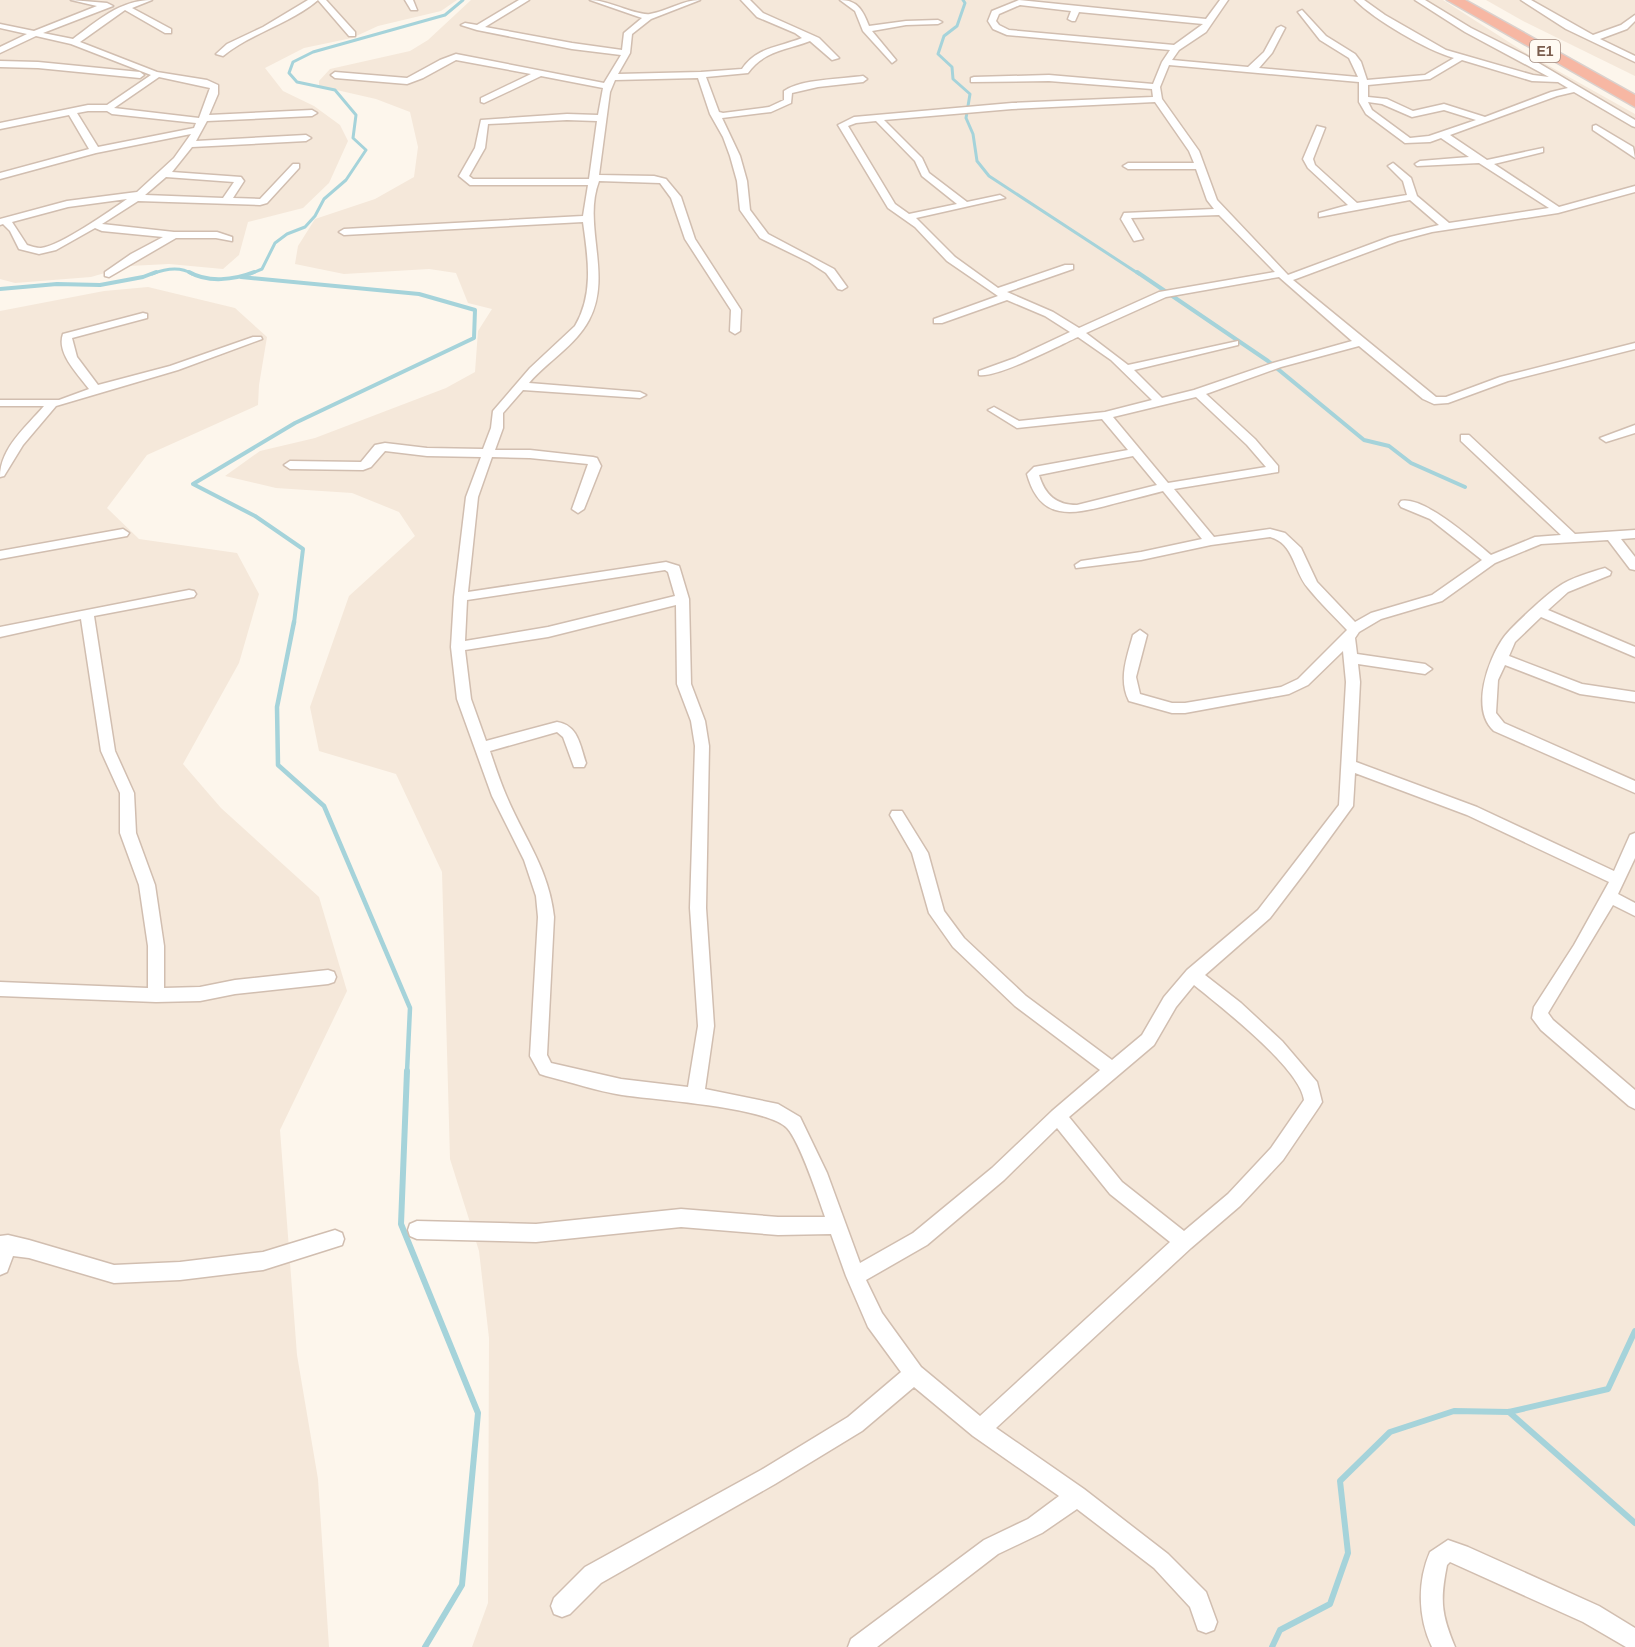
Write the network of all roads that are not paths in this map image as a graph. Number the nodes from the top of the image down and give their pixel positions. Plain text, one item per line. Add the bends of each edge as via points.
1 (75, 0) edge
2 (148, 0) edge
3 (314, 0) edge
4 (322, 0) edge
5 (409, 0) edge
6 (525, 0) edge
7 (594, 0) edge
8 (696, 0) edge
9 (745, 0) edge
10 (844, 0) edge
11 (1224, 0) edge
12 (1359, 0) edge
13 (1419, 0) edge
14 (1454, 0) edge
15 (1482, 0) edge
16 (1524, 0) edge
17 (1023, 2) edge
18 (107, 5) junction
19 (124, 8) junction
20 (414, 8) dead end
21 (1076, 9) junction
22 (1302, 12) dead end
23 (648, 17) junction
24 (1635, 17) edge
25 (1072, 19) dead end
26 (938, 22) dead end
27 (1209, 22) junction
28 (465, 25) dead end
29 (0, 26) edge
30 (477, 28) junction
31 (1281, 28) dead end
32 (866, 29) junction
33 (168, 31) dead end
34 (38, 32) junction
35 (352, 34) dead end
36 (808, 38) junction
37 (1594, 38) junction
38 (74, 42) junction
39 (1176, 48) junction
40 (0, 50) edge
41 (626, 53) junction
42 (219, 54) dead end
43 (835, 58) dead end
44 (1460, 58) junction
45 (1635, 59) edge
46 (892, 60) dead end
47 (1527, 60) junction
48 (1166, 62) junction
49 (0, 64) edge
50 (1502, 68) junction
51 (1247, 71) junction
52 (540, 73) junction
53 (156, 74) junction
54 (334, 75) dead end
55 (701, 75) junction
56 (863, 79) dead end
57 (974, 80) dead end
58 (1558, 80) junction
59 (609, 81) junction
60 (1363, 81) junction
61 (1635, 85) edge
62 (1156, 87) junction
63 (1575, 89) junction
64 (1158, 99) junction
65 (1363, 99) junction
66 (484, 100) dead end
67 (1635, 102) edge
68 (109, 108) junction
69 (72, 112) junction
70 (312, 113) dead end
71 (715, 114) junction
72 (604, 118) junction
73 (878, 118) junction
74 (1483, 120) junction
75 (201, 123) junction
76 (1635, 124) edge
77 (0, 126) edge
78 (1320, 128) dead end
79 (1596, 128) dead end
80 (1441, 134) junction
81 (306, 138) dead end
82 (192, 144) junction
83 (95, 150) junction
84 (1540, 150) dead end
85 (1635, 156) edge
86 (1483, 161) junction
87 (1635, 162) edge
88 (1420, 164) dead end
89 (296, 166) dead end
90 (1128, 166) dead end
91 (1200, 166) junction
92 (1393, 166) dead end
93 (165, 174) junction
94 (0, 175) edge
95 (595, 180) junction
96 (1635, 189) edge
97 (137, 196) junction
98 (1412, 197) junction
99 (1000, 198) dead end
100 (226, 201) junction
101 (965, 205) junction
102 (1355, 206) junction
103 (1558, 210) junction
104 (1221, 212) junction
105 (1322, 215) dead end
106 (907, 217) junction
107 (588, 219) junction
108 (3, 222) edge
109 (95, 224) junction
110 (1446, 226) junction
111 (344, 232) dead end
112 (174, 235) junction
113 (228, 239) dead end
114 (1138, 239) dead end
115 (1069, 267) dead end
116 (109, 274) dead end
117 (1284, 276) junction
118 (842, 287) dead end
119 (1002, 294) junction
120 (143, 316) dead end
121 (938, 321) dead end
122 (735, 331) dead end
123 (1078, 333) junction
124 (256, 339) dead end
125 (1360, 342) junction
126 (1234, 343) dead end
127 (1635, 346) edge
128 (1125, 369) junction
129 (983, 373) dead end
130 (520, 386) junction
131 (96, 390) junction
132 (1198, 393) junction
133 (640, 395) dead end
134 (1160, 402) junction
135 (0, 403) edge
136 (52, 404) junction
137 (994, 410) dead end
138 (1105, 415) junction
139 (1635, 429) edge
140 (1465, 438) dead end
141 (1606, 438) dead end
142 (1136, 452) junction
143 (487, 453) junction
144 (290, 465) dead end
145 (0, 473) edge
146 (1165, 487) junction
147 (1405, 504) dead end
148 (579, 509) dead end
149 (123, 533) dead end
150 (1635, 534) edge
151 (1611, 535) junction
152 (1571, 537) junction
153 (1211, 541) junction
154 (0, 555) edge
155 (1490, 560) junction
156 (1081, 565) dead end
157 (1635, 566) edge
158 (1605, 572) dead end
159 (189, 594) dead end
160 (461, 597) junction
161 (682, 599) junction
162 (1538, 611) junction
163 (87, 613) junction
164 (0, 632) edge
165 (1351, 633) junction
166 (1140, 635) dead end
167 (458, 647) junction
168 (1635, 652) edge
169 (1351, 658) junction
170 (1500, 658) junction
171 (1425, 669) dead end
172 (1635, 697) edge
173 (481, 748) junction
174 (579, 763) dead end
175 (1349, 765) junction
176 (1635, 787) edge
177 (897, 815) dead end
178 (1635, 839) edge
179 (1617, 879) junction
180 (1609, 896) junction
181 (1635, 910) edge
182 (1193, 975) junction
183 (327, 978) dead end
184 (0, 989) edge
185 (156, 995) junction
186 (1112, 1070) junction
187 (695, 1095) junction
188 (1635, 1101) edge
189 (1058, 1116) junction
190 (838, 1225) junction
191 (417, 1230) dead end
192 (335, 1239) dead end
193 (1184, 1242) junction
194 (4, 1245) edge
195 (0, 1266) edge
196 (855, 1276) junction
197 (914, 1374) junction
198 (980, 1429) junction
199 (1077, 1496) junction
200 (561, 1606) dead end
201 (1206, 1622) dead end
202 (1635, 1640) edge
203 (859, 1647) edge
204 (1444, 1647) edge

1 - 18 street
2 - 19 street
3 - 42 street
4 - 35 street
5 - 20 street
6 - 30 street
7 - 23 street
8 - 23 street
9 - 36 street via 760,15
10 - 32 street via 859,10
11 - 27 street
12 - 44 street via 1382,17
13 - 47 street via 1473,34
14 - 67 highway, E1
15 - 61 highway, E1
16 - 37 street
17 - 21 street
17 - 39 street via 995,13 992,21 996,27 1007,32
18 - 19 street
18 - 34 street
19 - 33 street
19 - 38 street
21 - 25 street
21 - 27 street
22 - 60 street via 1323,38 1352,56
23 - 41 street via 628,33
24 - 37 street via 1624,27
26 - 32 street
27 - 39 street
28 - 30 street
29 - 34 street
30 - 41 street
31 - 51 street via 1267,56
32 - 46 street
34 - 38 street
34 - 40 street
36 - 43 street via 816,40
36 - 55 street via 757,56 748,63 746,71
37 - 45 street
38 - 53 street
39 - 48 street
41 - 59 street
44 - 50 street
44 - 60 street via 1427,77
47 - 50 street
47 - 58 street
48 - 51 street
48 - 62 street
49 - 53 street
50 - 58 street via 1532,78
51 - 60 street
52 - 54 street via 456,57 407,81
52 - 59 street
52 - 66 street
53 - 68 street
53 - 75 street via 215,87
55 - 59 street
55 - 71 street
56 - 71 street via 788,92 788,101 771,109
57 - 62 street via 1049,78
58 - 63 street
59 - 72 street
60 - 65 street
62 - 64 street
63 - 74 street
63 - 76 street
64 - 73 street
64 - 91 street
65 - 74 street via 1384,101 1412,114 1444,107
65 - 80 street via 1369,112 1408,141
68 - 69 street
68 - 75 street
69 - 77 street
69 - 83 street
70 - 75 street
71 - 118 street via 735,156 745,210 764,236 830,271
72 - 95 street
72 - 95 street via 484,122 480,148 464,176 470,182
73 - 101 street via 916,157 925,174
73 - 106 street via 843,125 891,206
74 - 80 street
75 - 82 street
75 - 83 street
78 - 102 street via 1308,159
79 - 85 street
80 - 86 street
81 - 82 street
82 - 93 street
83 - 94 street
84 - 86 street
85 - 87 street
86 - 88 street
86 - 103 street
89 - 100 street via 264,201
90 - 91 street
91 - 104 street via 1212,200
92 - 98 street via 1408,180
93 - 97 street
93 - 100 street via 238,179
95 - 107 street
95 - 122 street via 654,179 668,186 676,197 690,239 736,310
96 - 103 street
97 - 100 street
97 - 108 street via 67,204
97 - 109 street
98 - 102 street
98 - 110 street
99 - 101 street
101 - 106 street
102 - 105 street
103 - 110 street
104 - 114 street via 1127,215
104 - 117 street
106 - 119 street via 951,259
107 - 111 street
107 - 130 street via 595,269 585,318
108 - 109 street via 14,230 23,247 39,251 52,249
109 - 112 street
110 - 117 street
112 - 113 street via 217,235
112 - 116 street
115 - 119 street
117 - 123 street via 1163,294
117 - 125 street
119 - 121 street
119 - 123 street via 1049,314
120 - 131 street via 67,336 74,360
123 - 128 street
123 - 129 street
124 - 131 street
125 - 127 street via 1427,397 1439,402 1504,379
125 - 132 street via 1276,365
126 - 128 street
128 - 134 street
130 - 133 street
130 - 143 street via 497,413 497,428
131 - 136 street
132 - 134 street
132 - 146 street via 1274,469
134 - 138 street
135 - 136 street
136 - 145 street via 18,443
137 - 138 street via 1017,425
138 - 142 street
139 - 141 street
140 - 152 street
142 - 146 street
142 - 146 street via 1038,471 1033,474 1034,481 1049,503 1064,510
143 - 144 street via 385,447 379,448 363,466
143 - 148 street via 594,461
143 - 160 street via 472,497
146 - 153 street
147 - 155 street via 1434,516
149 - 154 street
150 - 151 street
151 - 152 street
151 - 157 street
152 - 155 street via 1539,540
153 - 156 street
153 - 165 street via 1281,536 1297,551 1311,584
155 - 165 street via 1443,594 1376,616
158 - 162 street via 1563,589
159 - 163 street
160 - 161 street via 666,566 674,569
160 - 167 street
161 - 167 street via 548,632
161 - 187 street via 684,684 698,721 702,746 698,908 706,1026
162 - 168 street
162 - 170 street via 1515,632
163 - 164 street
163 - 185 street via 108,751 127,793 128,833 147,885 156,946
165 - 166 street via 1302,682 1284,691 1185,708 1134,698 1129,677
165 - 169 street
167 - 173 street via 464,699
169 - 171 street
169 - 175 street
170 - 172 street via 1580,689
170 - 176 street via 1491,680 1492,721 1544,749
173 - 174 street via 564,728
173 - 187 street via 499,796 532,860 544,896 538,1056 546,1069 621,1087
175 - 179 street via 1472,811
175 - 182 street via 1346,806 1334,824 1264,914
177 - 186 street via 922,856 933,901 945,924 981,966
178 - 179 street
179 - 180 street
180 - 181 street
180 - 188 street via 1540,1018
182 - 186 street via 1170,1002 1148,1040
182 - 193 street via 1276,1046 1311,1087 1313,1102 1277,1154 1234,1200
183 - 185 street via 200,994
184 - 185 street
186 - 189 street
187 - 190 street via 778,1112 794,1123
189 - 193 street via 1116,1188
189 - 196 street via 998,1174 920,1239
190 - 191 street via 778,1226 681,1218 536,1233
190 - 196 street
192 - 194 street via 263,1261 114,1275
193 - 198 street
194 - 195 street
196 - 197 street via 875,1320
197 - 198 street
197 - 200 street via 855,1424 593,1575
198 - 199 street
199 - 201 street via 1161,1561 1198,1600
199 - 203 street via 1035,1526 992,1547
202 - 204 street via 1591,1614 1448,1551 1437,1559 1431,1608 1434,1630

